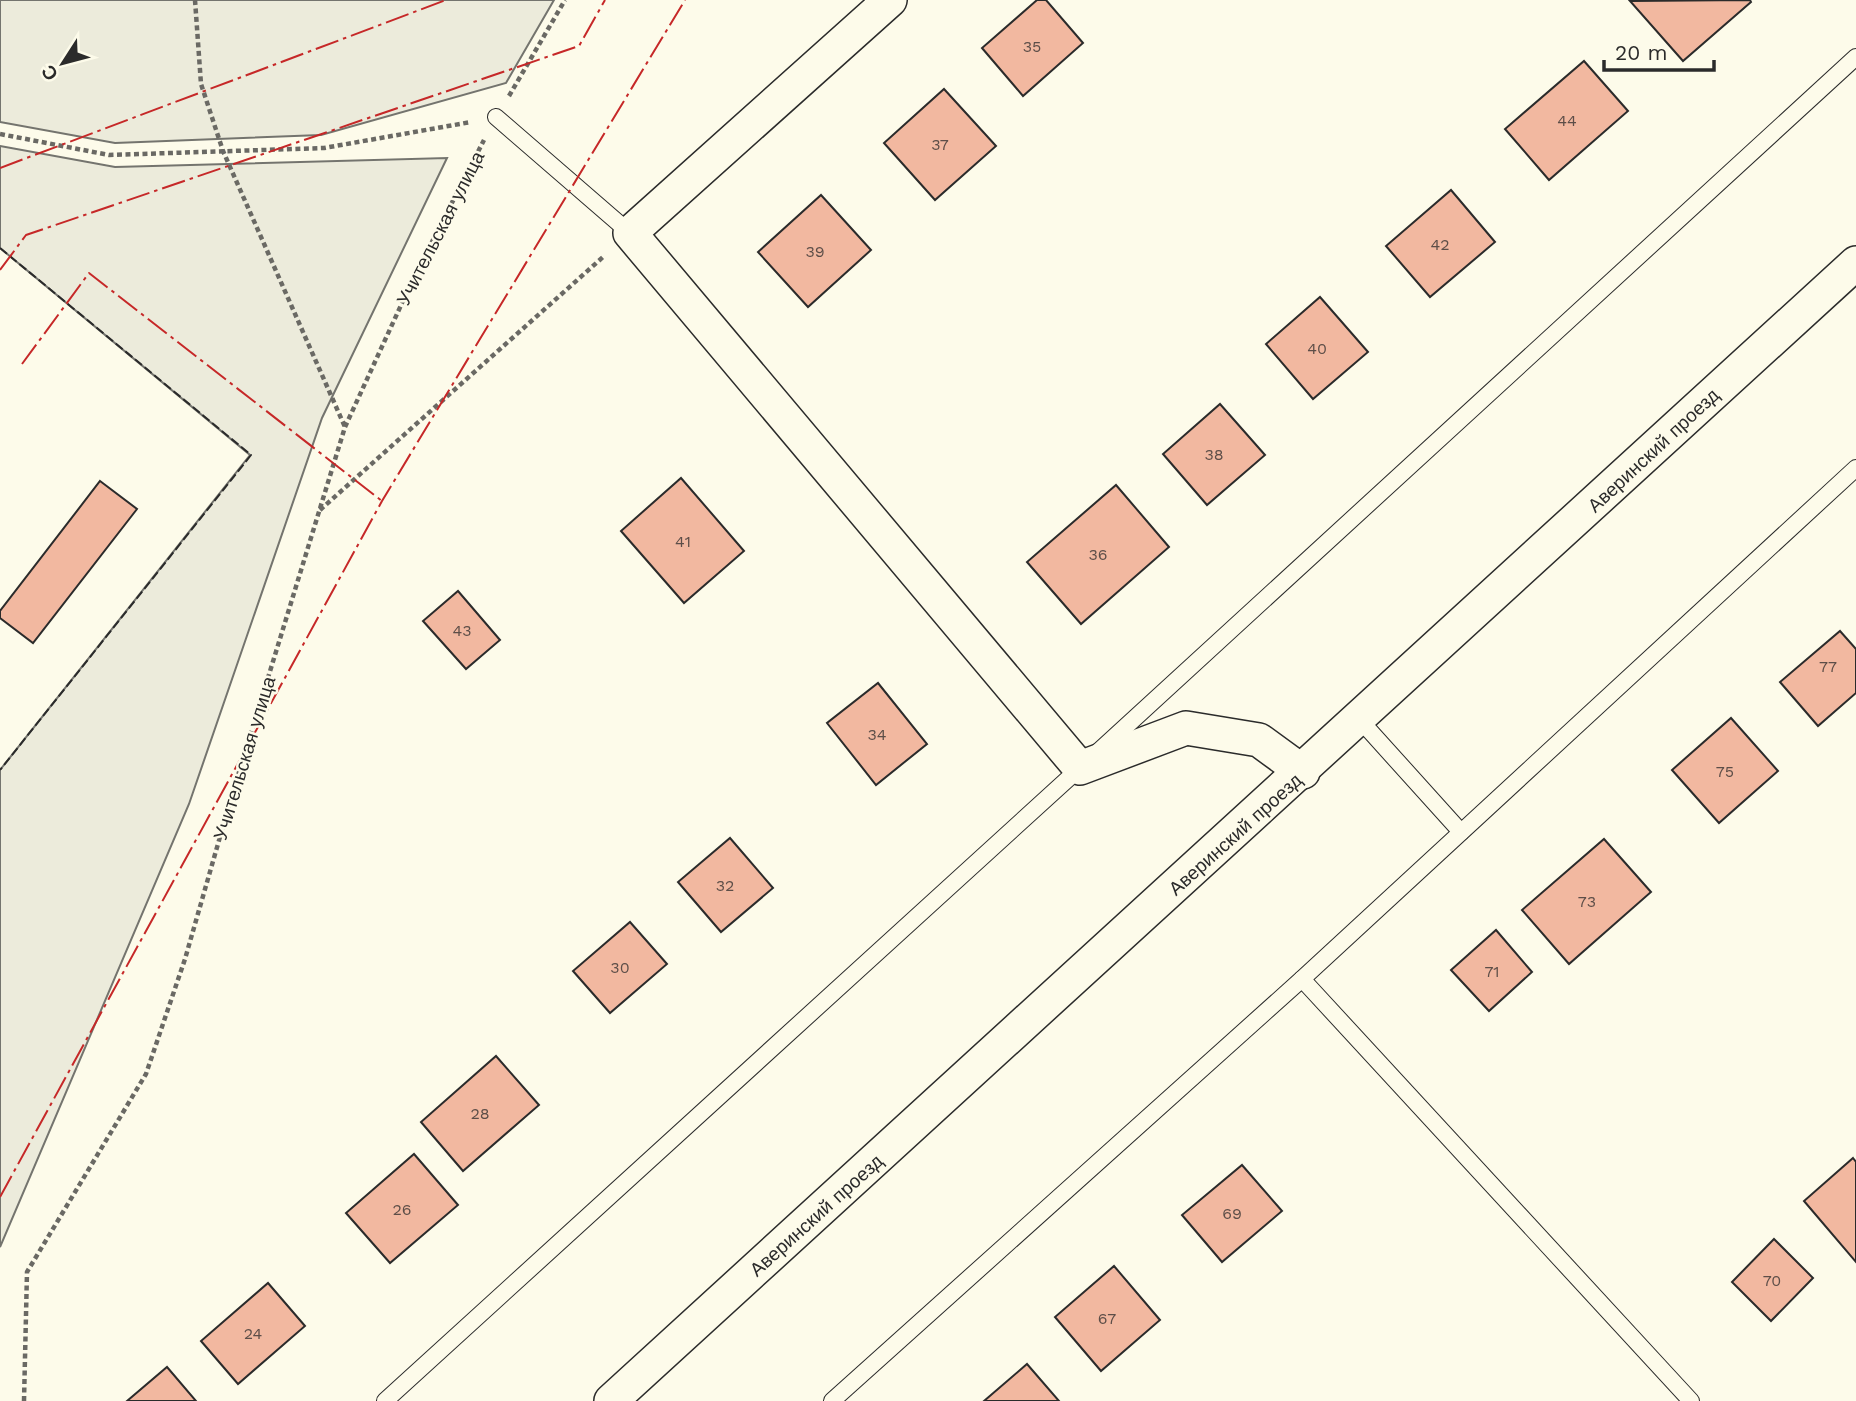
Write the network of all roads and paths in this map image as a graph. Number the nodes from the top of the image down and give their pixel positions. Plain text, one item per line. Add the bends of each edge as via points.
1 (195, 0) edge
2 (565, 0) edge
3 (890, 0) edge
4 (1856, 57) edge
5 (496, 117) junction
6 (0, 134) edge
7 (223, 151) junction
8 (630, 233) junction
9 (1856, 263) edge
10 (345, 427) junction
11 (1856, 468) edge
12 (320, 510) junction
13 (1360, 720) junction
14 (1080, 768) junction
15 (1303, 772) junction
16 (1461, 832) junction
17 (1302, 979) junction
18 (24, 1401) edge
19 (385, 1401) edge
20 (611, 1401) edge
21 (832, 1401) edge
22 (1691, 1401) edge

1 - 7 path via 201,84
2 - 5 path, Учительская улица
3 - 8 street
4 - 14 lane
5 - 7 path via 324,148
5 - 8 lane
5 - 10 path, Учительская улица via 414,276
6 - 7 path via 109,155
7 - 10 path
8 - 12 path
8 - 14 street
9 - 13 street, Аверинский проезд
10 - 12 path, Учительская улица
11 - 16 lane
12 - 18 path, Учительская улица via 186,959 146,1074 27,1272
13 - 15 street, Аверинский проезд
13 - 16 lane
14 - 15 street via 1186,727 1259,740
14 - 19 lane
15 - 20 street, Аверинский проезд
16 - 17 lane
17 - 21 lane
17 - 22 lane

